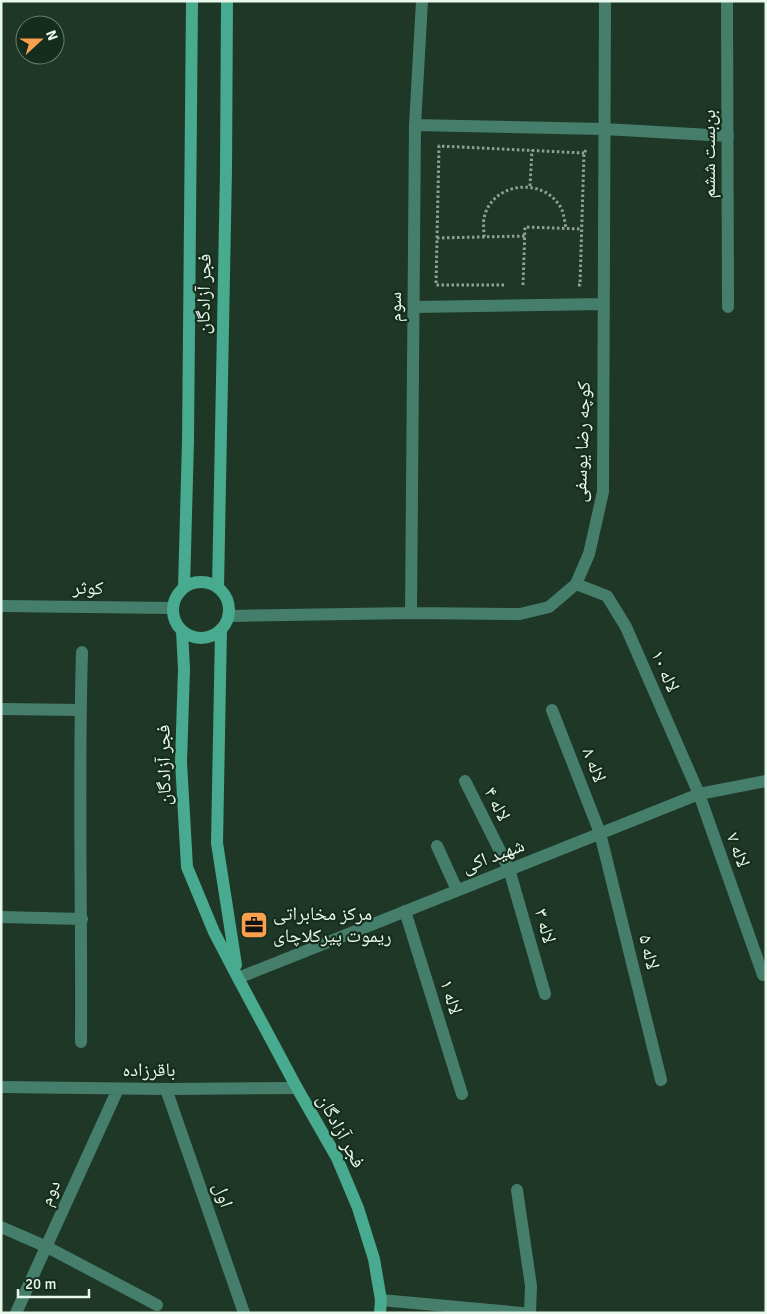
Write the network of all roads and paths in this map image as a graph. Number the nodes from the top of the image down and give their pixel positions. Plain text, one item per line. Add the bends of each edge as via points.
1 (192, 1) edge
2 (227, 1) edge
3 (422, 1) edge
4 (605, 1) edge
5 (727, 1) edge
6 (415, 125) junction
7 (604, 129) junction
8 (728, 136) junction
9 (532, 150) junction
10 (530, 186) junction
11 (566, 229) junction
12 (582, 229) junction
13 (525, 236) junction
14 (484, 237) junction
15 (437, 238) junction
16 (513, 285) dead end
17 (532, 285) dead end
18 (571, 286) dead end
19 (603, 304) junction
20 (414, 306) junction
21 (728, 307) dead end
22 (576, 584) junction
23 (184, 588) junction
24 (218, 588) junction
25 (1, 606) edge
26 (173, 608) junction
27 (411, 613) junction
28 (228, 616) junction
29 (222, 629) junction
30 (182, 631) junction
31 (82, 652) dead end
32 (1, 709) edge
33 (80, 710) junction
34 (552, 710) dead end
35 (465, 781) dead end
36 (766, 781) edge
37 (699, 794) junction
38 (600, 834) junction
39 (437, 846) dead end
40 (509, 870) junction
41 (457, 890) junction
42 (405, 911) junction
43 (1, 917) edge
44 (82, 919) junction
45 (763, 975) dead end
46 (238, 978) junction
47 (545, 994) dead end
48 (81, 1042) dead end
49 (661, 1080) dead end
50 (1, 1087) edge
51 (297, 1088) junction
52 (118, 1089) junction
53 (166, 1089) junction
54 (462, 1094) dead end
55 (517, 1190) dead end
56 (1, 1227) edge
57 (47, 1247) junction
58 (381, 1300) junction
59 (157, 1305) dead end
60 (16, 1313) edge
61 (244, 1313) edge
62 (380, 1313) edge
63 (522, 1313) edge
64 (530, 1313) edge

1 - 23 street, فجر آزادگان
2 - 24 street, فجر آزادگان
3 - 6 street, سوم
4 - 7 street, کوچه رضا یوسفی
5 - 8 street, بن‌بست ششم
6 - 7 street
6 - 20 street, سوم
7 - 8 street
7 - 19 street, کوچه رضا یوسفی
8 - 21 street, بن‌بست ششم
9 - 10 path
9 - 12 path via 584,152
9 - 15 path via 438,146
10 - 11 path via 549,194 562,209
10 - 14 path via 511,188 494,199 484,217
11 - 12 path
11 - 13 path via 525,228
12 - 18 path via 580,286
13 - 14 path
13 - 17 path via 523,285
14 - 15 path
15 - 16 path via 436,285
19 - 20 street
19 - 22 street, کوچه رضا یوسفی via 603,492 589,554
20 - 27 street, سوم
22 - 27 street, کوچه رضا یوسفی via 550,608 520,614
22 - 37 street, لاله ۱۰ via 606,596 626,627
23 - 24 street via 196,582
23 - 26 street via 176,597
24 - 28 street via 229,606
25 - 26 street, کوثر
26 - 30 street via 175,620
27 - 28 street, کوچه رضا یوسفی
28 - 29 street
29 - 30 street via 202,638
29 - 46 street, فجر آزادگان via 217,844
30 - 46 street, فجر آزادگان via 181,762 187,866 214,932
31 - 33 street
32 - 33 street
33 - 44 street
34 - 38 street, لاله ۸
35 - 40 street, لاله ۴
36 - 37 street, شهید اکی
37 - 38 street, شهید اکی
37 - 45 street, لاله ۷
38 - 40 street, شهید اکی
38 - 49 street, لاله ۵
39 - 41 street
40 - 41 street, شهید اکی
40 - 47 street, لاله ۳
41 - 42 street, شهید اکی
42 - 46 street, شهید اکی
42 - 54 street, لاله ۱
43 - 44 street
44 - 48 street
46 - 51 street, فجر آزادگان
50 - 52 street, باقرزاده
51 - 53 street, باقرزاده
51 - 58 street, فجر آزادگان via 337,1158 358,1208 374,1259
52 - 53 street, باقرزاده
52 - 57 street, دوم
53 - 61 street, اول
55 - 64 street via 530,1286
56 - 57 street
57 - 59 street
57 - 60 street, دوم
58 - 62 street, فجر آزادگان
58 - 63 street

